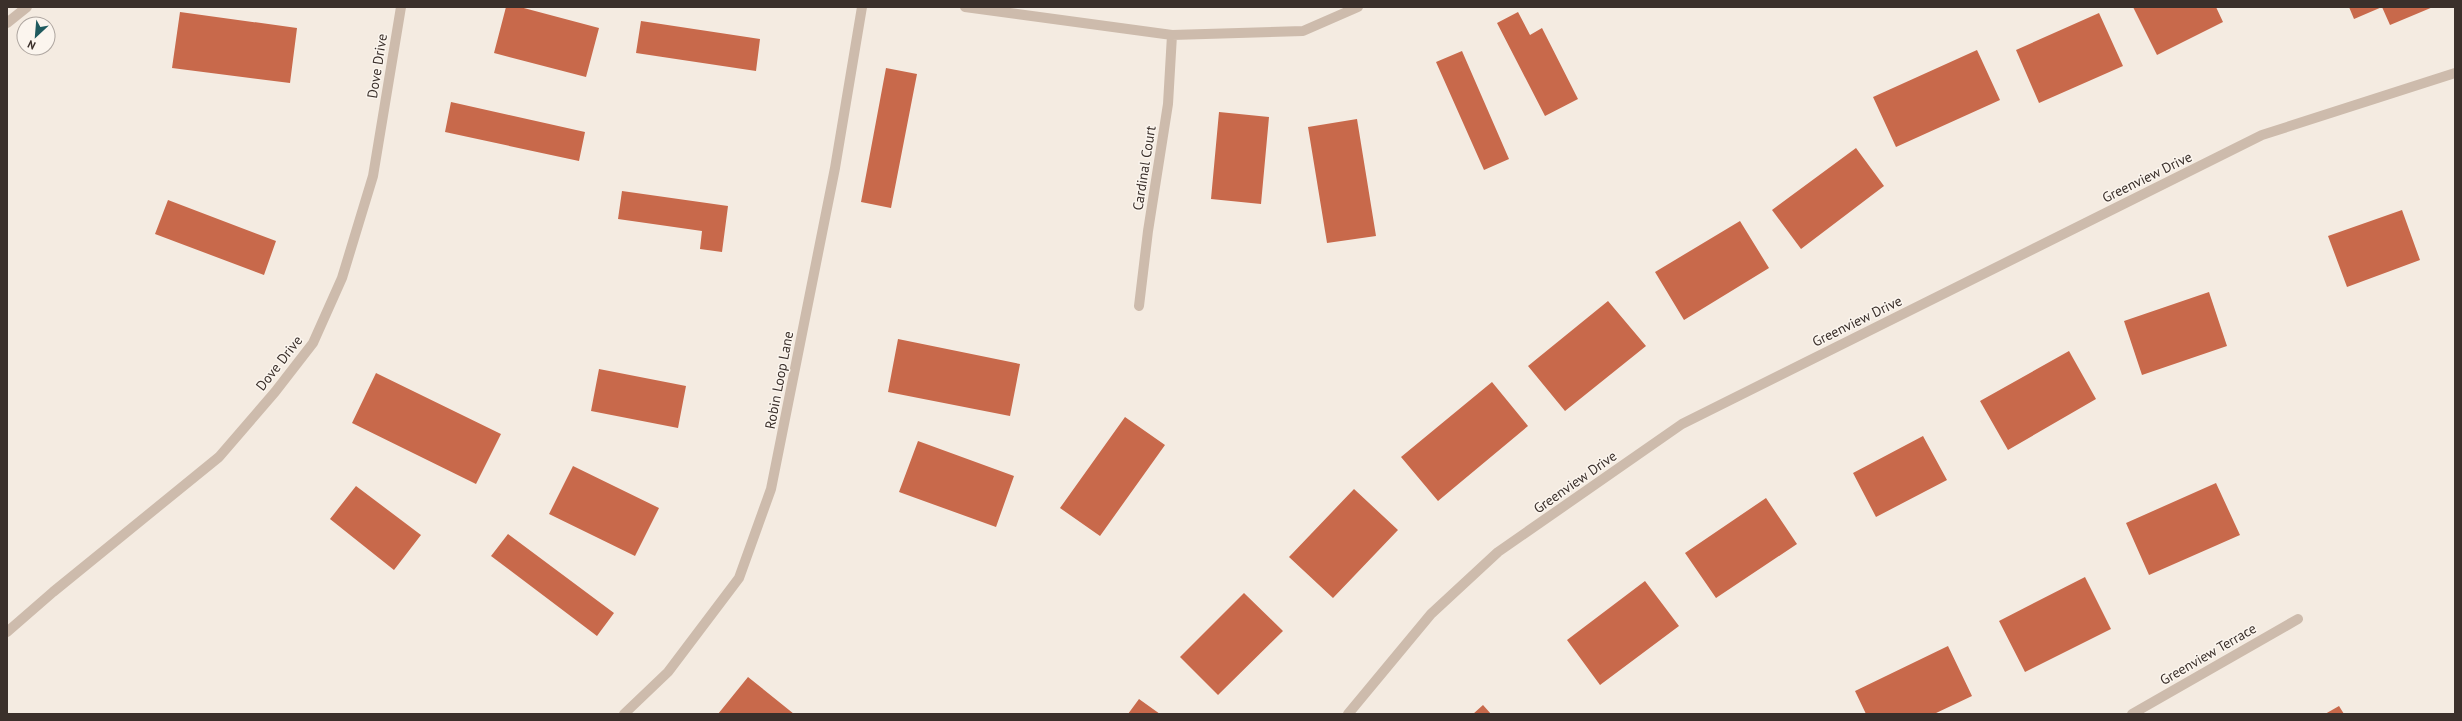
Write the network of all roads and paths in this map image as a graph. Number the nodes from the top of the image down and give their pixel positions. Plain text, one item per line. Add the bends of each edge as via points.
1 (27, 7) edge
2 (401, 7) edge
3 (862, 7) edge
4 (965, 7) edge
5 (1358, 7) edge
6 (7, 23) edge
7 (1172, 35) junction
8 (2455, 73) edge
9 (1139, 306) dead end
10 (2298, 619) dead end
11 (7, 632) edge
12 (624, 714) edge
13 (1348, 714) edge
14 (2132, 714) edge

1 - 6 street
2 - 11 street, Dove Drive via 373,176 342,278 313,343 275,392 218,457
3 - 12 street, Robin Loop Lane via 835,168 771,489 739,578 668,672
4 - 7 street
5 - 7 street via 1303,31
7 - 9 street, Cardinal Court via 1168,104
8 - 13 street, Greenview Drive via 2262,135 1682,424 1498,552 1431,614
10 - 14 street, Greenview Terrace

